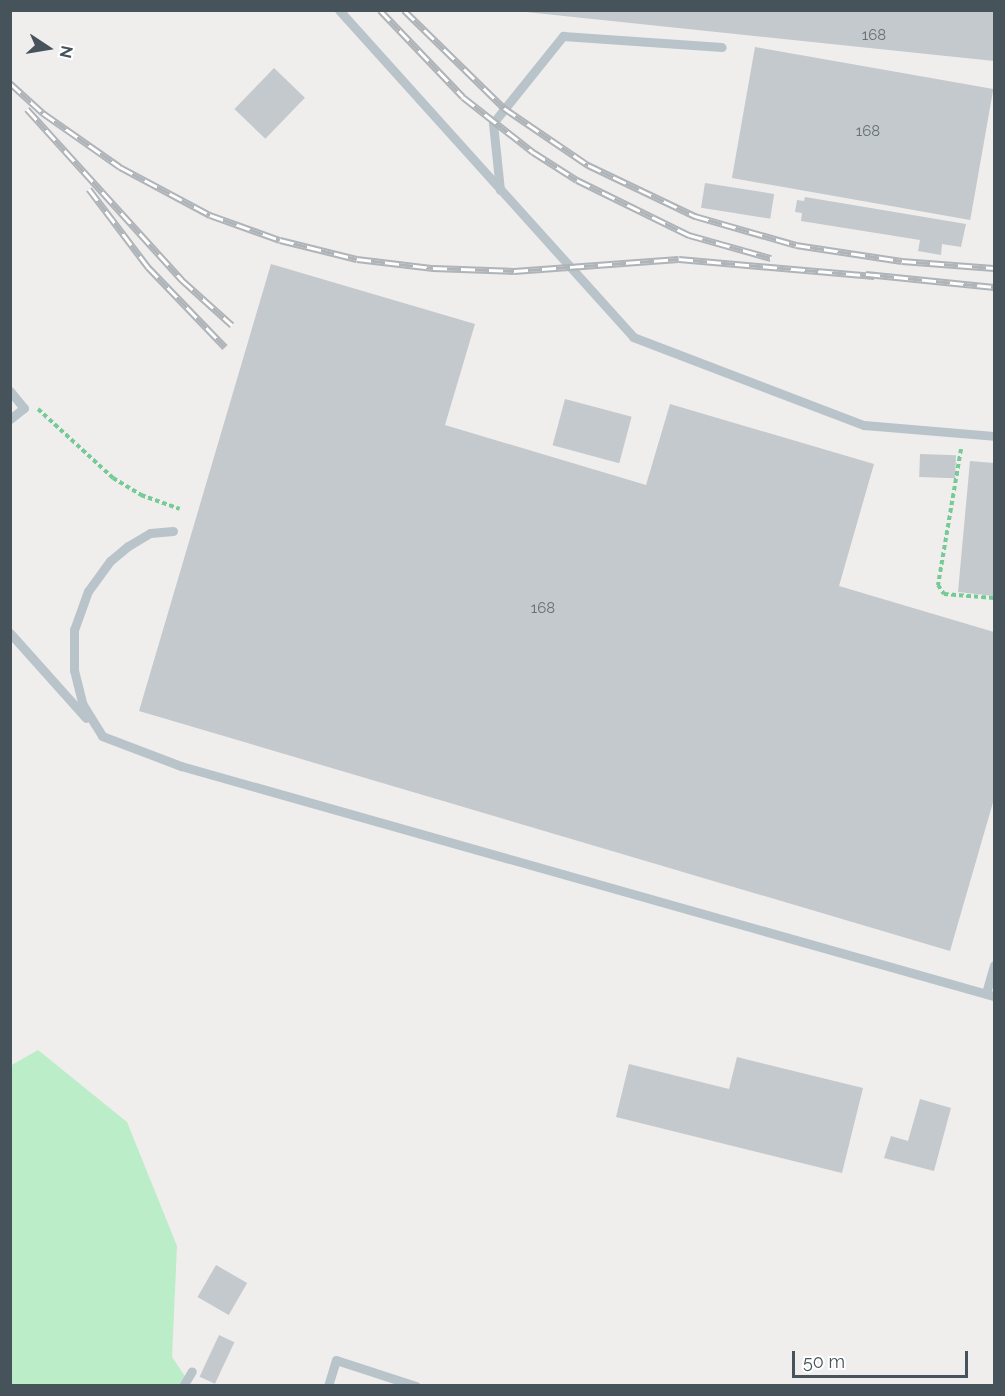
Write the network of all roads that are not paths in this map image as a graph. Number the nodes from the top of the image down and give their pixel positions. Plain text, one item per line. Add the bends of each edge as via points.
1 (339, 10) edge
2 (722, 47) dead end
3 (500, 190) junction
4 (10, 391) edge
5 (10, 418) edge
6 (994, 436) edge
7 (173, 531) dead end
8 (10, 633) edge
9 (102, 736) junction
10 (994, 965) edge
11 (991, 995) edge
12 (192, 1371) dead end
13 (183, 1386) edge
14 (328, 1386) edge
15 (416, 1386) edge

1 - 3 lane
2 - 3 lane via 563,36 493,123
3 - 6 lane via 633,337 864,425
4 - 5 lane via 24,408
7 - 9 lane via 150,533 128,546 110,561 84,601 74,630 74,670 83,705
8 - 9 lane
9 - 11 lane via 181,766
10 - 11 lane
12 - 13 lane
14 - 15 lane via 336,1360

